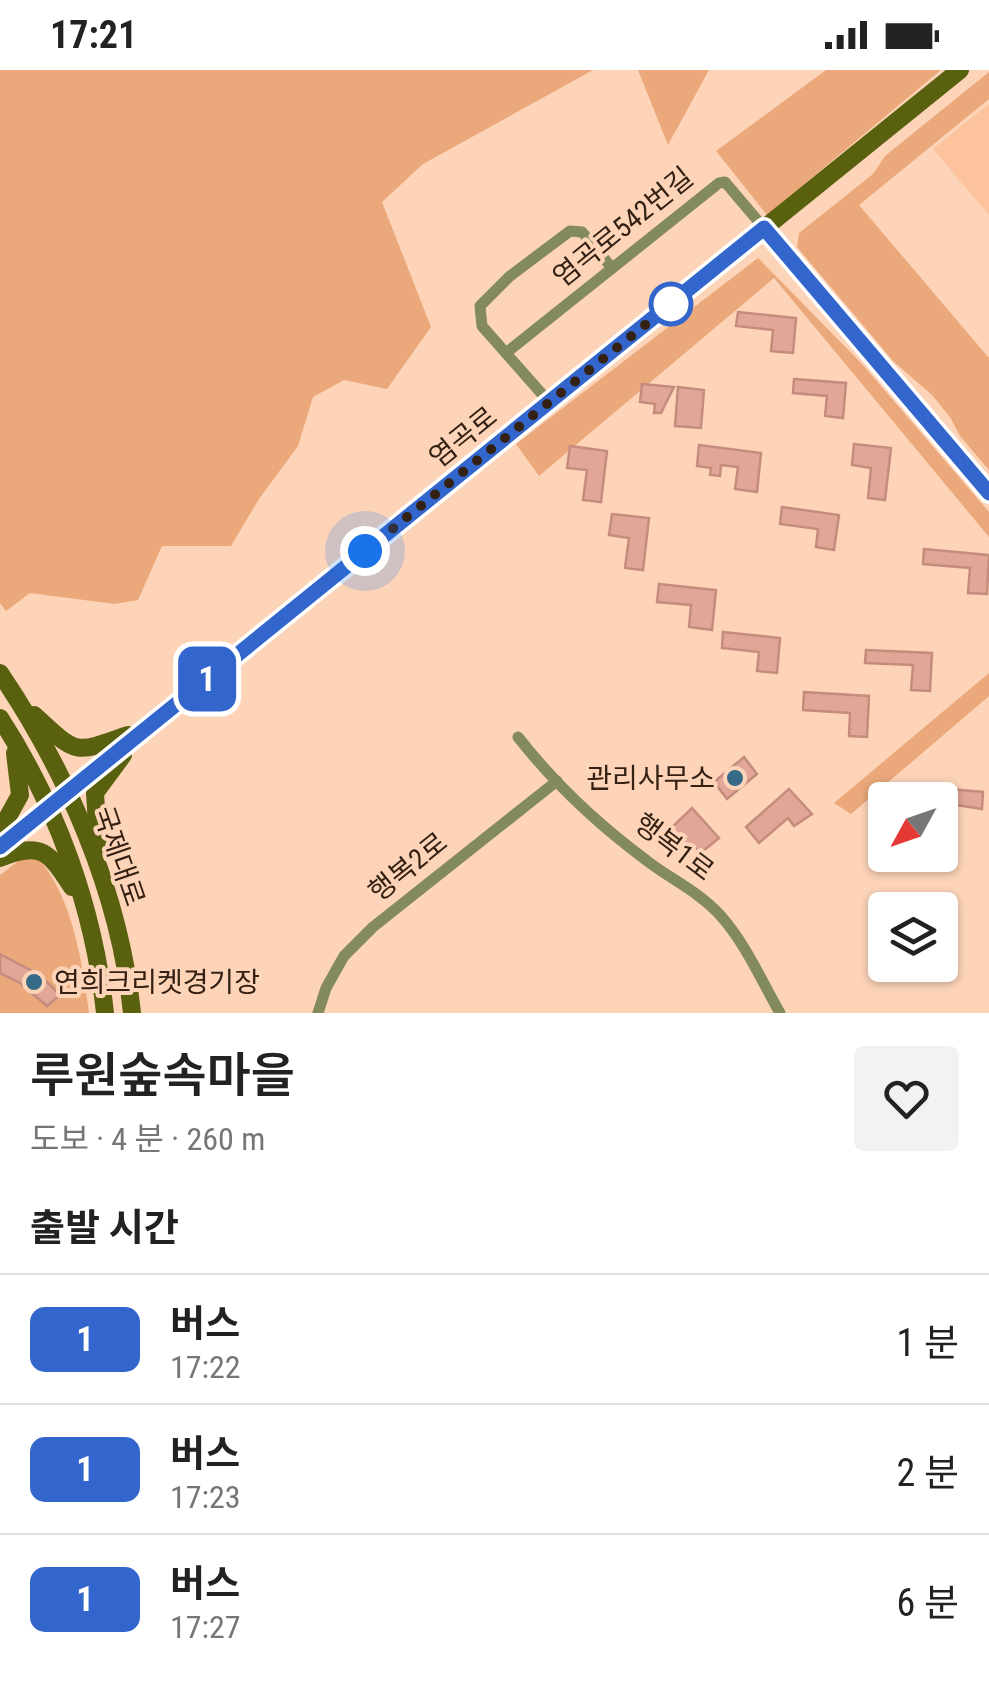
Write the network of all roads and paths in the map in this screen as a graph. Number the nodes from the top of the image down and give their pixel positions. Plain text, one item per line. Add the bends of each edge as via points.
1 (960, 70) edge
2 (764, 228) junction
3 (612, 268) junction
4 (506, 352) junction
5 (549, 402) junction
6 (989, 493) edge
7 (0, 673) edge
8 (22, 705) junction
9 (0, 718) edge
10 (143, 730) junction
11 (13, 738) junction
12 (518, 738) dead end
13 (557, 782) junction
14 (67, 792) junction
15 (49, 806) junction
16 (0, 831) edge
17 (0, 846) edge
18 (0, 858) edge
19 (101, 875) junction
20 (82, 904) junction
21 (106, 1013) edge
22 (132, 1013) edge
23 (318, 1013) edge
24 (780, 1013) edge

1 - 2 main road, 염곡로
2 - 3 street, 염곡로542번길 via 718,182
2 - 5 main road, 염곡로
2 - 6 street
3 - 4 street, 염곡로542번길
3 - 4 street via 582,232 570,231 510,276 480,306 482,326
4 - 5 street
5 - 10 main road, 염곡로
7 - 8 main road, 국제대로
8 - 10 main road via 77,749
8 - 14 main road, 국제대로
9 - 11 main road, 국제대로
10 - 14 main road, 염곡로
10 - 19 main road via 96,793
11 - 15 main road, 국제대로
11 - 16 main road via 20,795
12 - 13 street, 행복1로
13 - 23 street, 행복2로 via 373,927 344,956
13 - 24 street, 행복1로 via 646,861 719,914
14 - 15 main road, 염곡로
14 - 19 main road, 국제대로
15 - 17 main road, 염곡로
15 - 20 main road, 국제대로
18 - 20 main road via 42,850
19 - 22 main road, 국제대로
20 - 21 main road, 국제대로

